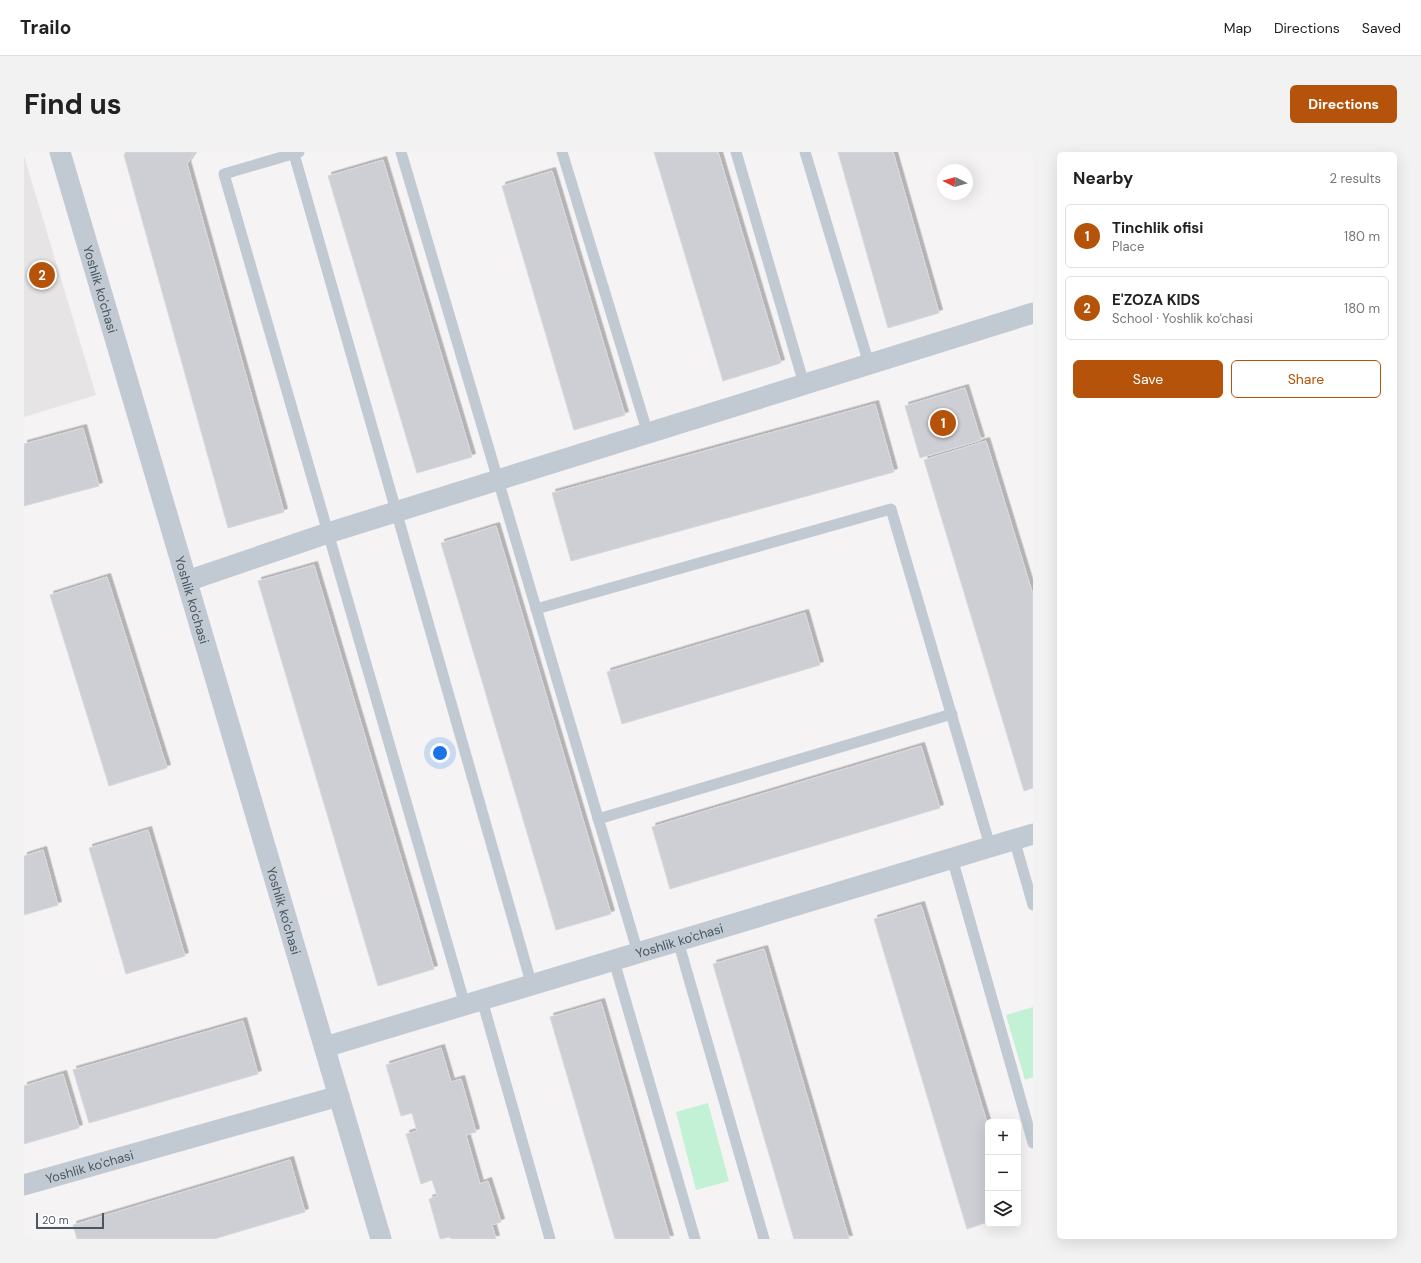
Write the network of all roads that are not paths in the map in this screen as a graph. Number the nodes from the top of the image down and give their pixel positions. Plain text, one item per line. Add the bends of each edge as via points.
1 (60, 152) edge
2 (401, 152) edge
3 (562, 152) edge
4 (736, 152) edge
5 (805, 152) edge
6 (296, 153) edge
7 (1033, 313) edge
8 (869, 364) junction
9 (804, 384) junction
10 (648, 434) junction
11 (498, 480) junction
12 (396, 512) junction
13 (328, 533) junction
14 (187, 581) junction
15 (536, 609) junction
16 (952, 714) junction
17 (598, 819) junction
18 (1024, 836) edge
19 (990, 846) junction
20 (952, 858) junction
21 (1033, 905) edge
22 (678, 941) junction
23 (638, 953) junction
24 (614, 961) junction
25 (532, 986) junction
26 (474, 1003) junction
27 (325, 1047) junction
28 (339, 1096) junction
29 (1033, 1143) edge
30 (24, 1185) edge
31 (381, 1239) edge
32 (550, 1239) edge
33 (695, 1239) edge
34 (764, 1239) edge

1 - 14 street, Yoshlik ko'chasi
2 - 11 lane
3 - 10 lane
4 - 9 lane
5 - 8 lane
6 - 12 lane
6 - 13 lane via 224,174
7 - 8 street
8 - 9 street
9 - 10 street
10 - 11 street
11 - 12 street
11 - 15 lane
12 - 13 street
12 - 25 lane
13 - 14 street
13 - 26 lane
14 - 27 street, Yoshlik ko'chasi
15 - 16 lane via 890,509
15 - 17 lane
16 - 17 lane
16 - 19 lane
17 - 23 lane
18 - 19 street, Yoshlik ko'chasi
18 - 21 lane
19 - 20 street, Yoshlik ko'chasi
20 - 22 street, Yoshlik ko'chasi
20 - 29 lane
22 - 23 street, Yoshlik ko'chasi
22 - 34 lane
23 - 24 street, Yoshlik ko'chasi
24 - 25 street, Yoshlik ko'chasi
24 - 33 lane
25 - 26 street, Yoshlik ko'chasi
26 - 27 street, Yoshlik ko'chasi
26 - 32 lane
27 - 28 street, Yoshlik ko'chasi
28 - 30 street, Yoshlik ko'chasi
28 - 31 street, Yoshlik ko'chasi

